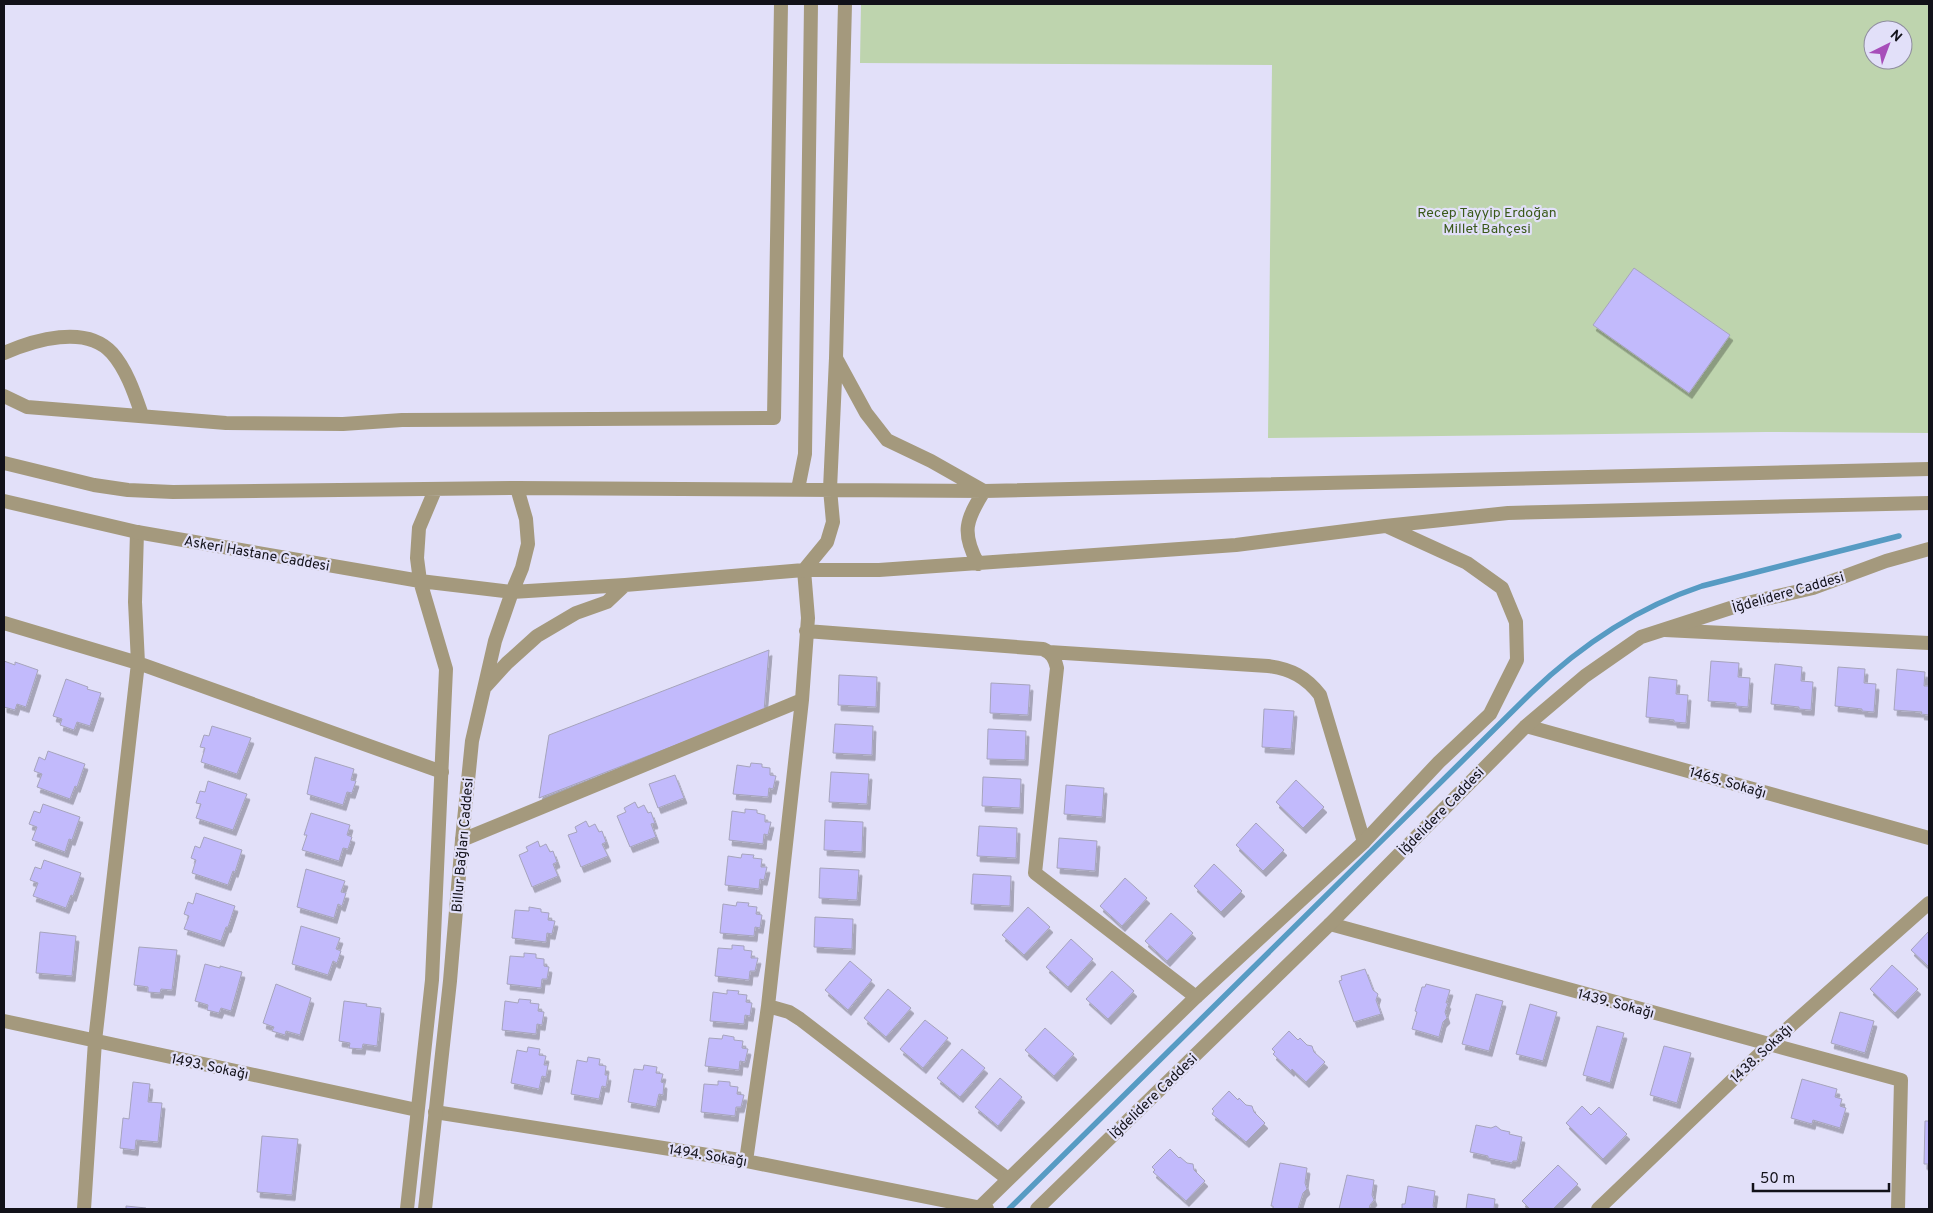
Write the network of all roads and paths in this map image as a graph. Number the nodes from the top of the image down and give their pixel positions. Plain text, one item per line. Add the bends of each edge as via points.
1 (781, 4) edge
2 (811, 4) edge
3 (845, 4) edge
4 (4, 353) edge
5 (836, 358) junction
6 (4, 396) edge
7 (142, 415) junction
8 (4, 463) edge
9 (1929, 469) edge
10 (517, 488) junction
11 (830, 489) junction
12 (435, 490) junction
13 (798, 490) junction
14 (984, 491) junction
15 (4, 501) edge
16 (1929, 503) edge
17 (1385, 526) junction
18 (137, 532) junction
19 (1929, 549) edge
20 (978, 564) junction
21 (804, 570) junction
22 (420, 581) junction
23 (625, 585) junction
24 (512, 592) junction
25 (4, 623) edge
26 (1664, 630) junction
27 (806, 631) junction
28 (1929, 643) edge
29 (1049, 652) junction
30 (138, 663) junction
31 (486, 686) junction
32 (802, 700) junction
33 (1526, 726) junction
34 (442, 772) junction
35 (1929, 838) edge
36 (462, 840) junction
37 (1364, 842) junction
38 (1929, 903) edge
39 (1330, 924) junction
40 (1196, 997) junction
41 (768, 1006) junction
42 (4, 1021) edge
43 (95, 1041) junction
44 (1769, 1045) junction
45 (417, 1110) junction
46 (435, 1112) junction
47 (746, 1160) junction
48 (1008, 1179) junction
49 (84, 1209) edge
50 (407, 1209) edge
51 (425, 1209) edge
52 (981, 1209) edge
53 (1037, 1209) edge
54 (1598, 1209) edge
55 (1898, 1209) edge

1 - 7 street via 774,418 402,420 285,425
2 - 13 street via 805,454
3 - 5 street
4 - 7 street via 54,338 80,338 98,343 118,361
5 - 11 street
5 - 14 street via 866,413 887,440
6 - 7 street via 27,407
8 - 12 street via 128,490
9 - 14 street
10 - 12 street
10 - 13 street
10 - 24 street, Billur Bağları Caddesi via 527,525 528,544
11 - 13 street
11 - 14 street
11 - 21 street via 832,531
12 - 22 street, Billur Bağları Caddesi via 419,528 417,558
14 - 20 street via 968,518 966,529 967,540
15 - 18 street, Askeri Hastane Caddesi
16 - 17 street, Askeri Hastane Caddesi via 1508,513
17 - 20 street, Askeri Hastane Caddesi via 1236,545
17 - 37 street via 1467,563 1502,588 1516,622 1517,660 1490,714 1439,762
18 - 22 street, Askeri Hastane Caddesi
18 - 30 street via 134,602
19 - 26 street, İğdelidere Caddesi via 1814,588 1743,604
20 - 21 street, Askeri Hastane Caddesi via 879,570
21 - 23 street, Askeri Hastane Caddesi
21 - 27 street
22 - 24 street, Askeri Hastane Caddesi
22 - 34 street, Billur Bağları Caddesi via 446,669
23 - 24 street, Askeri Hastane Caddesi
23 - 31 street via 607,602 576,613 537,636
24 - 31 street, Billur Bağları Caddesi via 495,641
25 - 30 street
26 - 28 street
26 - 33 street, İğdelidere Caddesi via 1641,637 1616,654
27 - 29 street
27 - 32 street
29 - 37 street via 1268,666 1304,678 1320,695
29 - 40 street via 1057,668 1035,873
30 - 34 street
30 - 43 street
31 - 36 street, Billur Bağları Caddesi via 472,741
32 - 36 street
32 - 41 street
33 - 35 street, 1465. Sokağı
33 - 39 street, İğdelidere Caddesi
34 - 45 street, Billur Bağları Caddesi via 432,980
36 - 46 street, Billur Bağları Caddesi
37 - 40 street
38 - 44 street, 1438. Sokağı
39 - 44 street, 1439. Sokağı
39 - 53 street, İğdelidere Caddesi
40 - 48 street
41 - 47 street
41 - 48 street via 800,1019
42 - 43 street, 1493. Sokağı
43 - 45 street, 1493. Sokağı
43 - 49 street
44 - 54 street, 1438. Sokağı
44 - 55 street, 1439. Sokağı via 1901,1080
45 - 50 street, Billur Bağları Caddesi
46 - 47 street, 1494. Sokağı
46 - 51 street, Billur Bağları Caddesi
47 - 52 street, 1494. Sokağı
48 - 52 street

